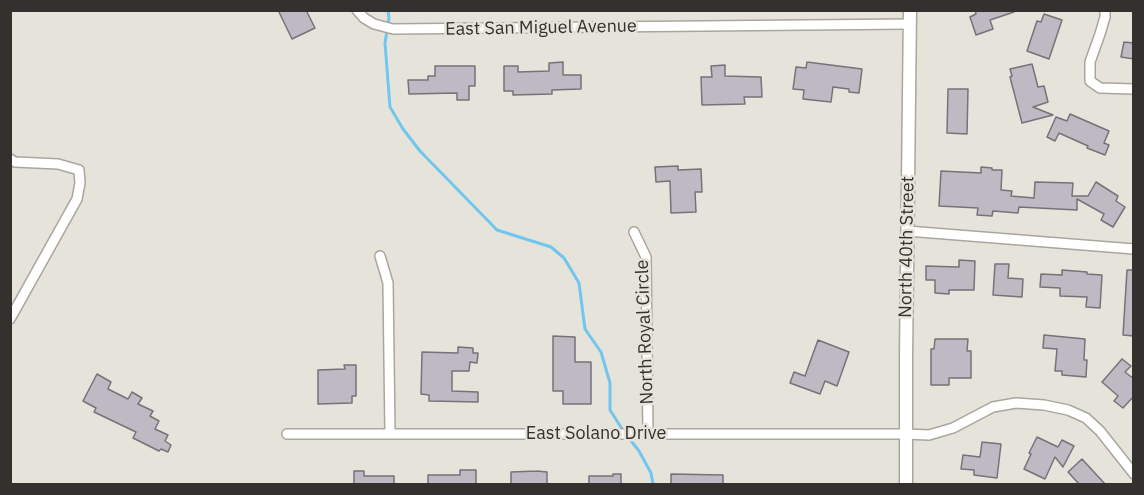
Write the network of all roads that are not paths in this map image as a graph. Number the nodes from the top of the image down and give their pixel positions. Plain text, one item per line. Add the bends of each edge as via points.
1 (357, 10) edge
2 (910, 10) edge
3 (1105, 10) edge
4 (910, 24) junction
5 (1134, 89) edge
6 (10, 159) edge
7 (907, 231) junction
8 (634, 232) dead end
9 (1134, 249) edge
10 (380, 256) dead end
11 (10, 319) edge
12 (287, 434) dead end
13 (390, 434) junction
14 (648, 434) junction
15 (906, 434) junction
16 (1134, 474) edge
17 (906, 484) edge

1 - 4 street, East San Miguel Avenue via 374,24 393,29
2 - 4 street, North 40th Street
3 - 5 street via 1090,62 1090,81 1101,88
4 - 7 street, North 40th Street
6 - 11 street via 79,170 80,183 77,199
7 - 9 street
7 - 15 street, North 40th Street
8 - 14 street, North Royal Circle via 646,257
10 - 13 street via 388,283
12 - 13 street, East Solano Drive
13 - 14 street, East Solano Drive
14 - 15 street, East Solano Drive
15 - 16 street via 929,435 993,408 1016,403 1044,405 1086,418
15 - 17 street, North 40th Street

